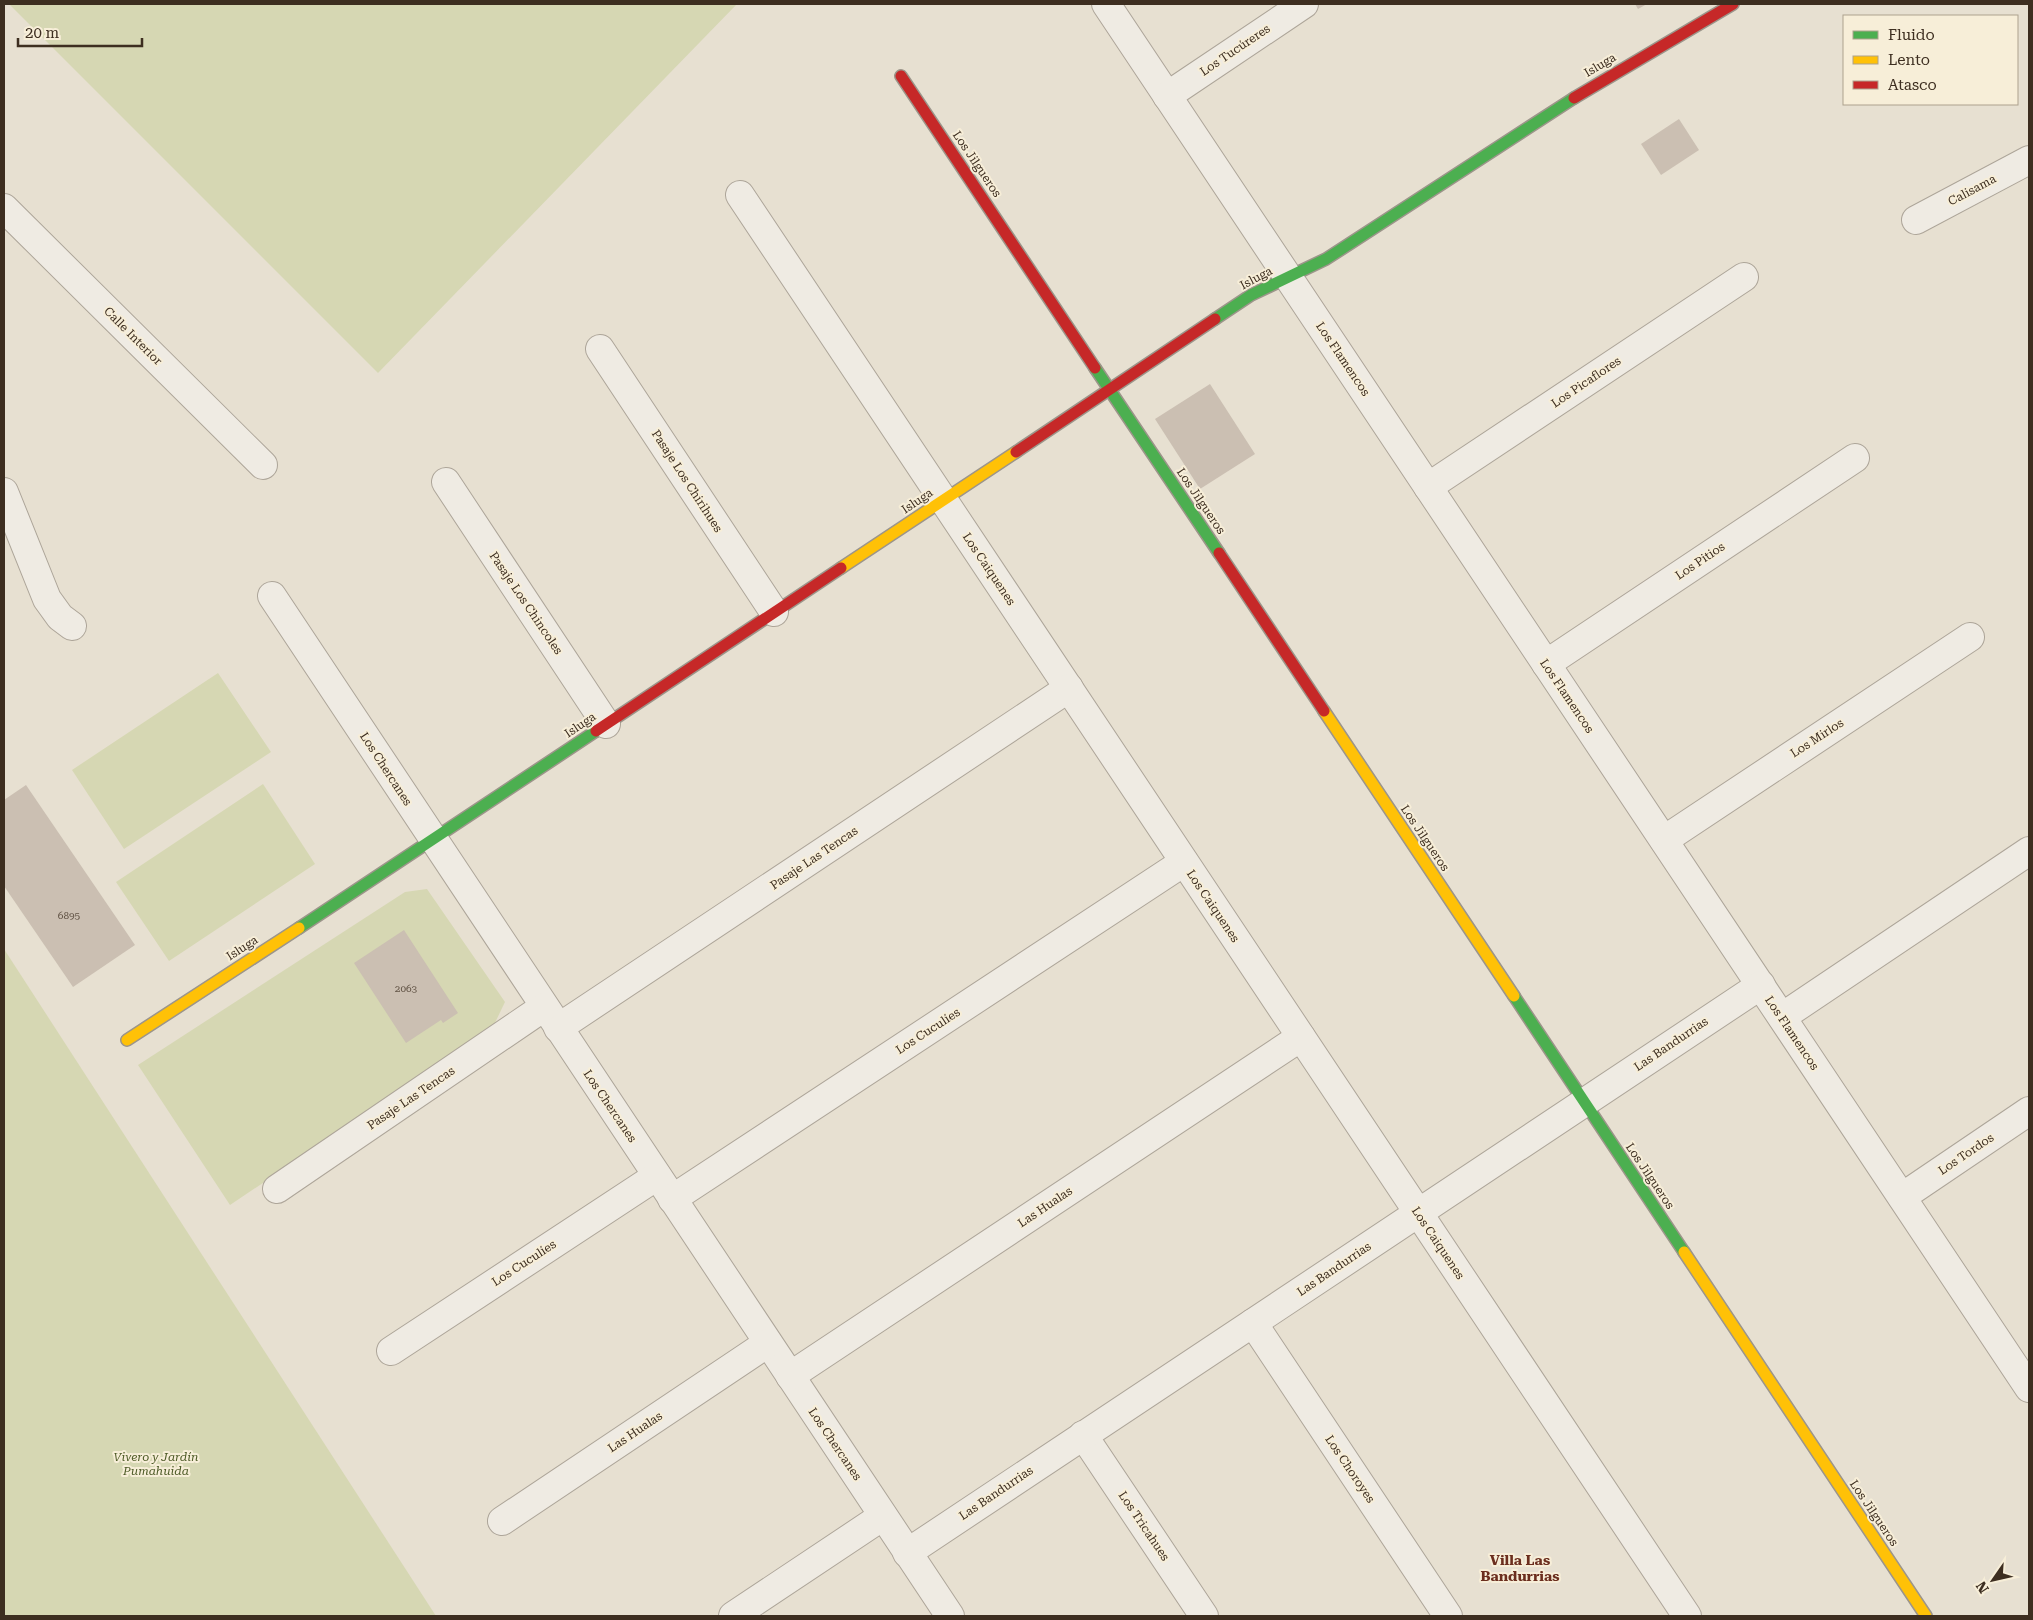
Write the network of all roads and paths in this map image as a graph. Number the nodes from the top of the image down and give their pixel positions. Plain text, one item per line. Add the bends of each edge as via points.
1 (1106, 4) edge
2 (1304, 4) edge
3 (1734, 4) edge
4 (901, 76) dead end
5 (1166, 96) junction
6 (2029, 160) edge
7 (740, 195) dead end
8 (4, 208) edge
9 (1916, 220) dead end
10 (1288, 277) junction
11 (1744, 277) dead end
12 (600, 349) dead end
13 (1110, 389) junction
14 (1855, 458) dead end
15 (263, 465) dead end
16 (446, 482) dead end
17 (1428, 488) junction
18 (4, 492) edge
19 (942, 500) junction
20 (272, 596) dead end
21 (774, 612) junction
22 (72, 626) dead end
23 (1970, 637) dead end
24 (1546, 664) junction
25 (1069, 688) junction
26 (606, 724) junction
27 (433, 840) junction
28 (1664, 840) junction
29 (2029, 850) edge
30 (1184, 862) junction
31 (1761, 985) junction
32 (551, 1018) junction
33 (1782, 1018) junction
34 (1301, 1037) junction
35 (127, 1040) dead end
36 (1584, 1102) junction
37 (2029, 1111) edge
38 (657, 1176) junction
39 (277, 1189) dead end
40 (1902, 1197) junction
41 (672, 1199) junction
42 (1418, 1213) junction
43 (1253, 1323) junction
44 (768, 1343) junction
45 (391, 1351) dead end
46 (790, 1376) junction
47 (2026, 1376) edge
48 (1083, 1435) junction
49 (883, 1516) junction
50 (502, 1521) dead end
51 (907, 1552) junction
52 (733, 1616) edge
53 (950, 1616) edge
54 (1204, 1616) edge
55 (1448, 1616) edge
56 (1687, 1616) edge
57 (1926, 1616) edge

1 - 5 street, Los Flamencos
2 - 5 street, Los Tucúreres
3 - 10 street, Isluga via 1544,115 1326,258
4 - 13 street, Los Jilgueros
5 - 10 street, Los Flamencos
6 - 9 street, Calisama
7 - 19 street, Los Caiquenes
8 - 15 street, Calle Interior
10 - 13 street, Isluga via 1251,295
10 - 17 street, Los Flamencos
11 - 17 street, Los Picaflores
12 - 21 street, Pasaje Los Chirihues
13 - 19 street, Isluga
13 - 36 street, Los Jilgueros
14 - 24 street, Los Pitios
16 - 26 street, Pasaje Los Chincoles
17 - 24 street, Los Flamencos
18 - 22 street via 46,599
19 - 21 street, Isluga
19 - 25 street, Los Caiquenes
20 - 27 street, Los Chercanes
21 - 26 street, Isluga
23 - 28 street, Los Mirlos
24 - 28 street, Los Flamencos
25 - 30 street, Los Caiquenes
25 - 32 street, Pasaje Las Tencas
26 - 27 street, Isluga
27 - 32 street, Los Chercanes
27 - 35 street, Isluga
28 - 31 street, Los Flamencos
29 - 33 street
30 - 34 street, Los Caiquenes
30 - 41 street, Los Cuculíes
31 - 33 street, Los Flamencos
31 - 36 street, Las Bandurrias
32 - 38 street, Los Chercanes
32 - 39 street, Pasaje Las Tencas
33 - 40 street, Los Flamencos
34 - 42 street, Los Caiquenes
34 - 46 street, Las Hualas
36 - 42 street, Las Bandurrias
36 - 57 street, Los Jilgueros
37 - 40 street, Los Tordos
38 - 41 street, Los Chercanes
38 - 45 street, Los Cuculíes
40 - 47 street, Los Flamencos
41 - 44 street, Los Chercanes
42 - 43 street, Las Bandurrias
42 - 56 street, Los Caiquenes
43 - 48 street, Las Bandurrias
43 - 55 street, Los Choroyes
44 - 46 street, Los Chercanes
44 - 50 street, Las Hualas
46 - 49 street, Los Chercanes
48 - 51 street, Las Bandurrias
48 - 54 street, Los Tricahues
49 - 51 street, Los Chercanes
49 - 52 street
51 - 53 street, Los Chercanes

